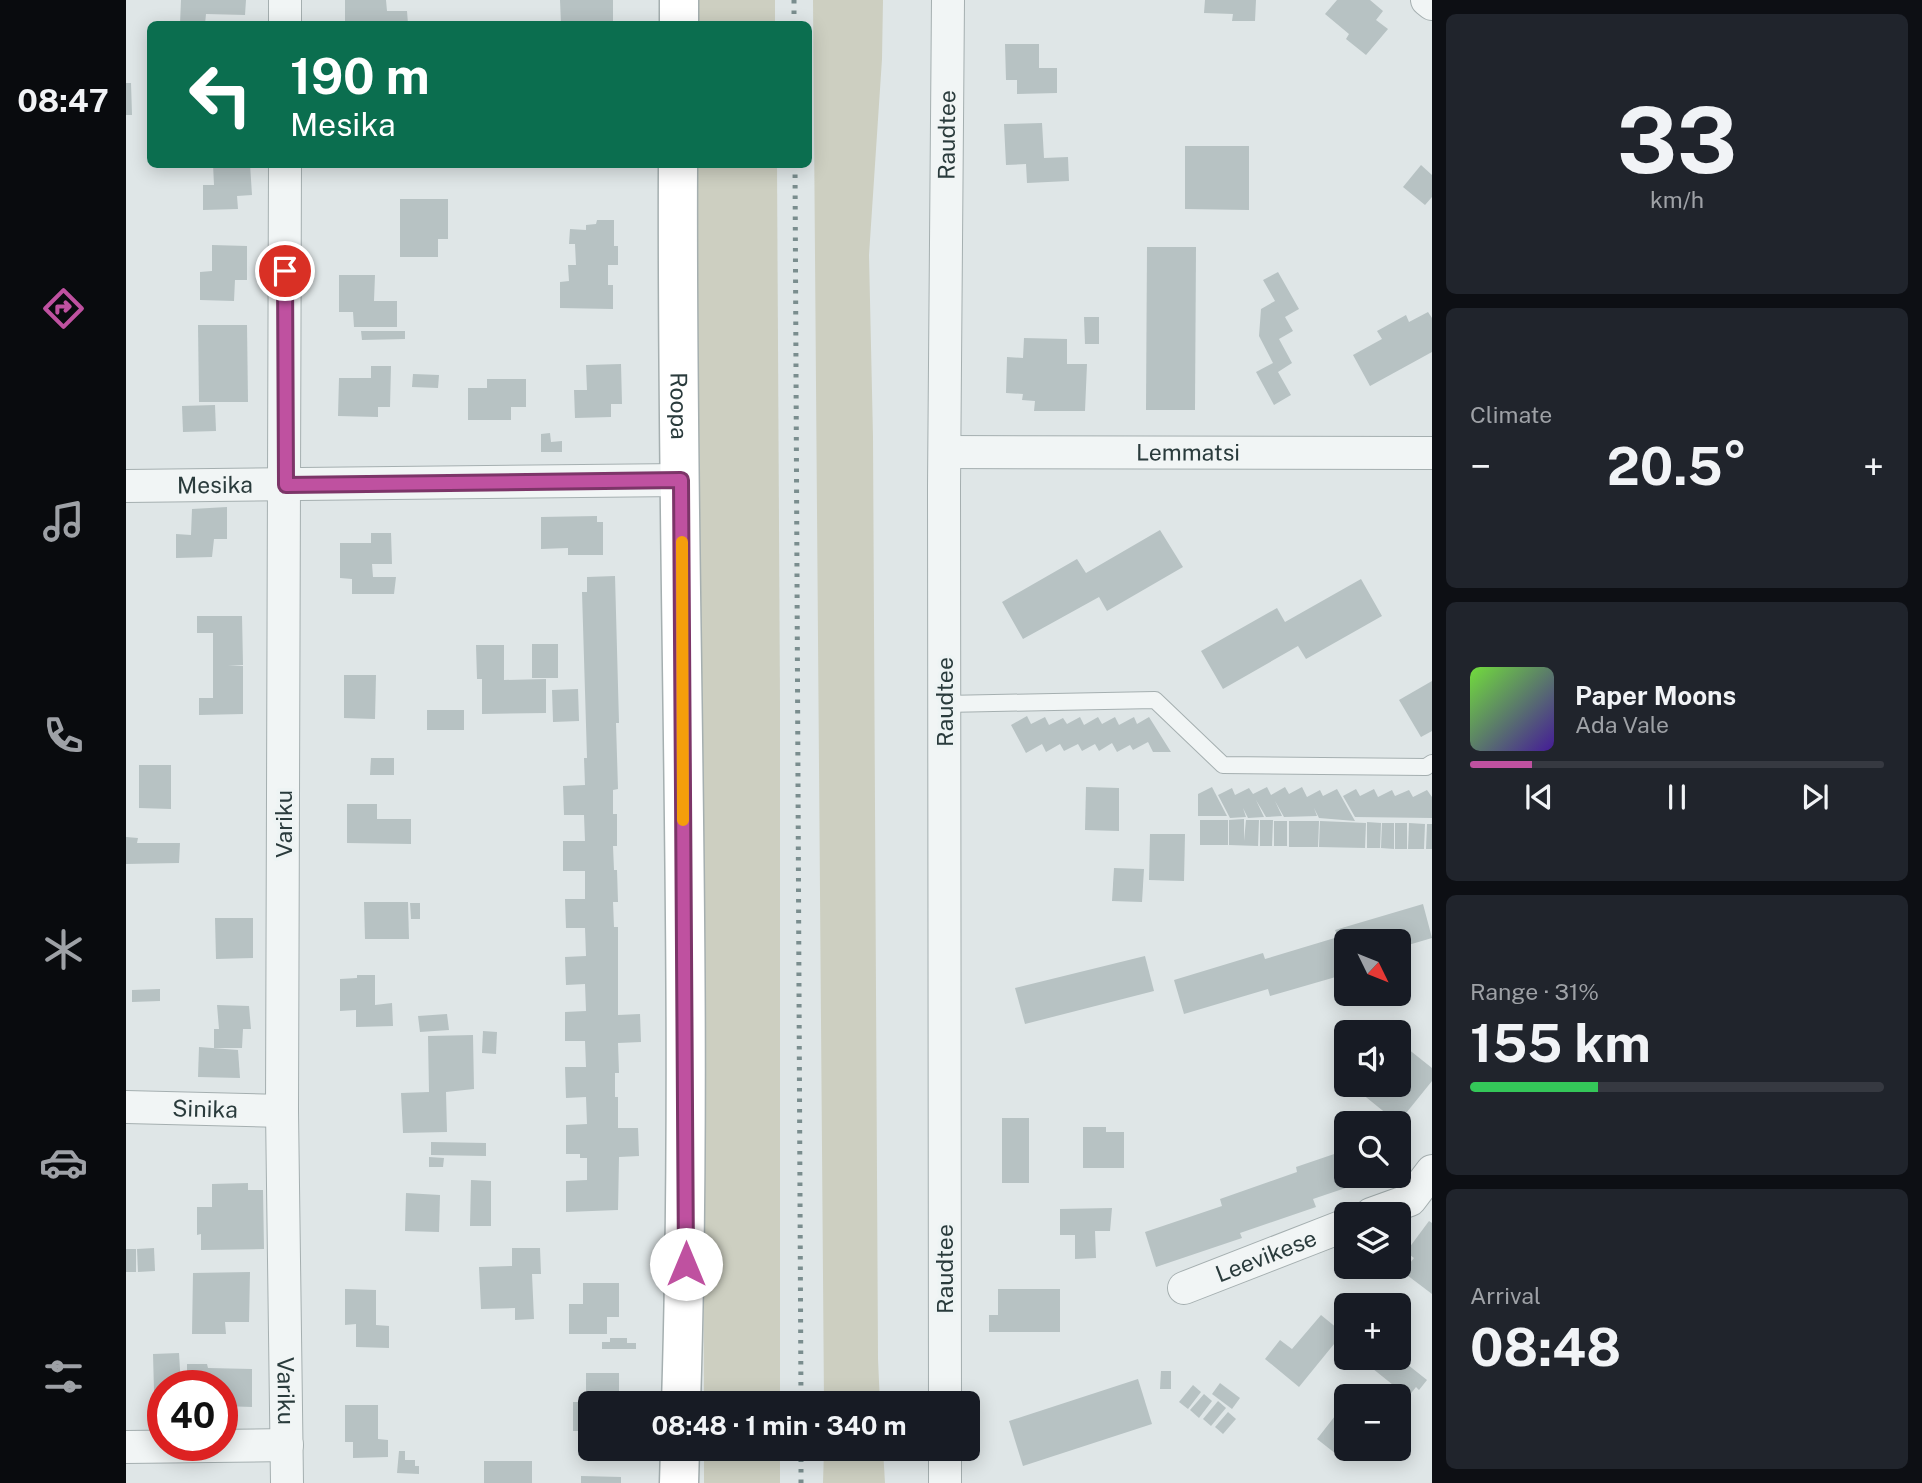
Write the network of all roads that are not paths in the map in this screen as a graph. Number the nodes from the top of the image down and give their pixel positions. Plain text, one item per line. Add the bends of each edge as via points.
1 (285, 0) edge
2 (679, 0) edge
3 (948, 0) edge
4 (1427, 0) edge
5 (1432, 4) edge
6 (285, 21) edge
7 (678, 21) edge
8 (285, 168) edge
9 (678, 168) edge
10 (945, 452) junction
11 (1432, 453) edge
12 (681, 480) junction
13 (286, 485) junction
14 (126, 486) edge
15 (945, 704) junction
16 (1432, 763) edge
17 (126, 1107) edge
18 (282, 1111) junction
19 (1432, 1171) edge
20 (1404, 1202) edge
21 (1334, 1230) edge
22 (1184, 1288) dead end
23 (681, 1391) edge
24 (944, 1391) edge
25 (287, 1445) junction
26 (126, 1447) edge
27 (680, 1461) edge
28 (945, 1461) edge
29 (287, 1483) edge
30 (679, 1483) edge
31 (945, 1483) edge

1 - 6 street
2 - 7 street
3 - 10 street, Raudtee
4 - 5 street
8 - 13 street, Variku
9 - 12 street, Roopa
10 - 11 street, Lemmatsi
10 - 15 street, Raudtee
12 - 13 street, Mesika
12 - 23 street, Roopa via 686,1264
13 - 14 street, Mesika
13 - 18 street, Variku
15 - 16 lane via 1155,701 1223,765 1426,767
15 - 24 street, Raudtee
17 - 18 street, Sinika
18 - 25 street, Variku
19 - 20 street
21 - 22 street, Leevikese
25 - 26 street
25 - 29 street, Variku
27 - 30 street
28 - 31 street

